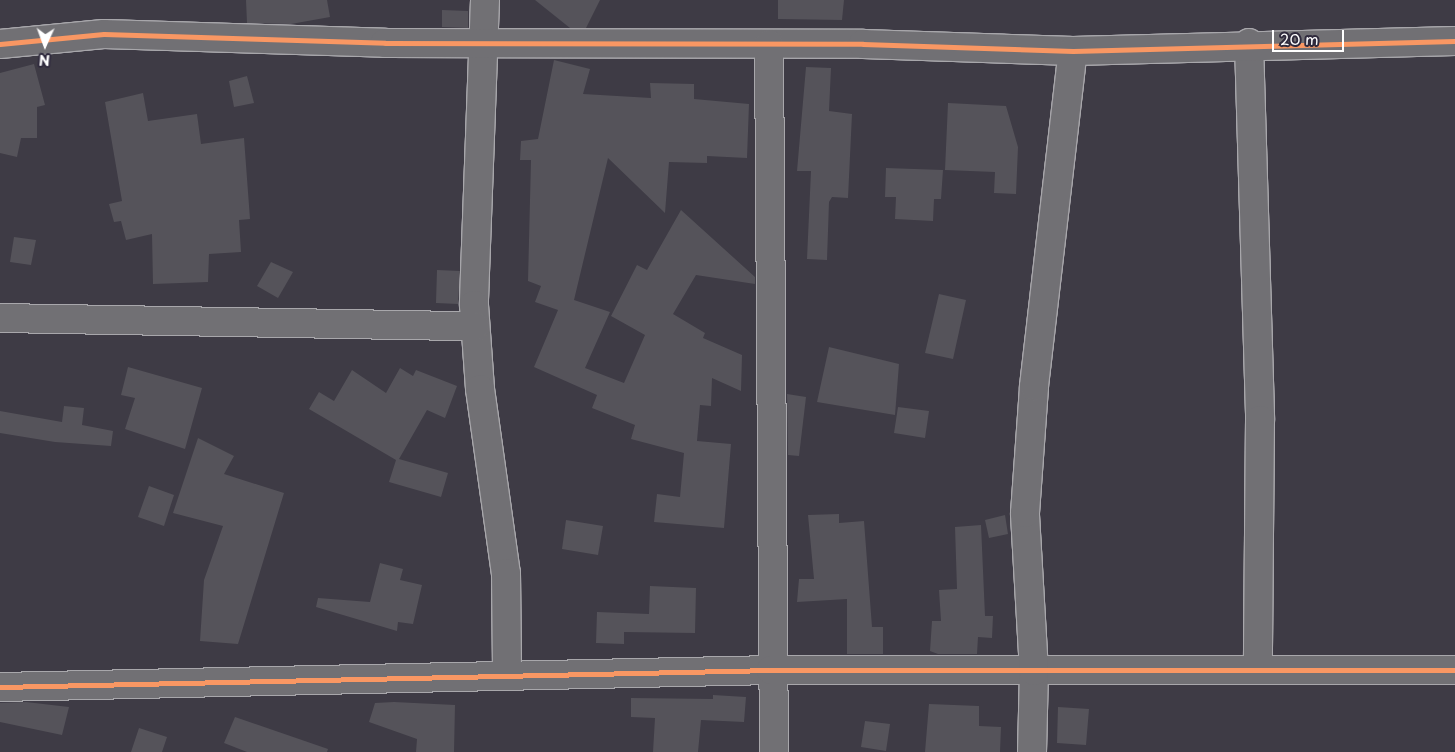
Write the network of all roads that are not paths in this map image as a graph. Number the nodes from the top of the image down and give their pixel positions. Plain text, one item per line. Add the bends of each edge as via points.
1 (485, 0) edge
2 (1455, 41) edge
3 (1249, 43) junction
4 (0, 44) edge
5 (484, 44) junction
6 (769, 44) junction
7 (1073, 51) junction
8 (0, 318) edge
9 (475, 326) junction
10 (772, 670) junction
11 (1258, 670) junction
12 (1455, 670) edge
13 (1034, 671) junction
14 (507, 676) junction
15 (0, 687) edge
16 (774, 752) edge
17 (1032, 752) edge

1 - 5 street
2 - 3 street
3 - 7 street
3 - 11 street via 1260,410
4 - 5 street via 104,34
5 - 6 street
5 - 9 street
6 - 7 street
6 - 10 street
7 - 13 street via 1034,386 1025,513
8 - 9 street
9 - 14 street via 506,573
10 - 13 street
10 - 14 street
10 - 16 street
11 - 12 street
11 - 13 street
13 - 17 street
14 - 15 street

